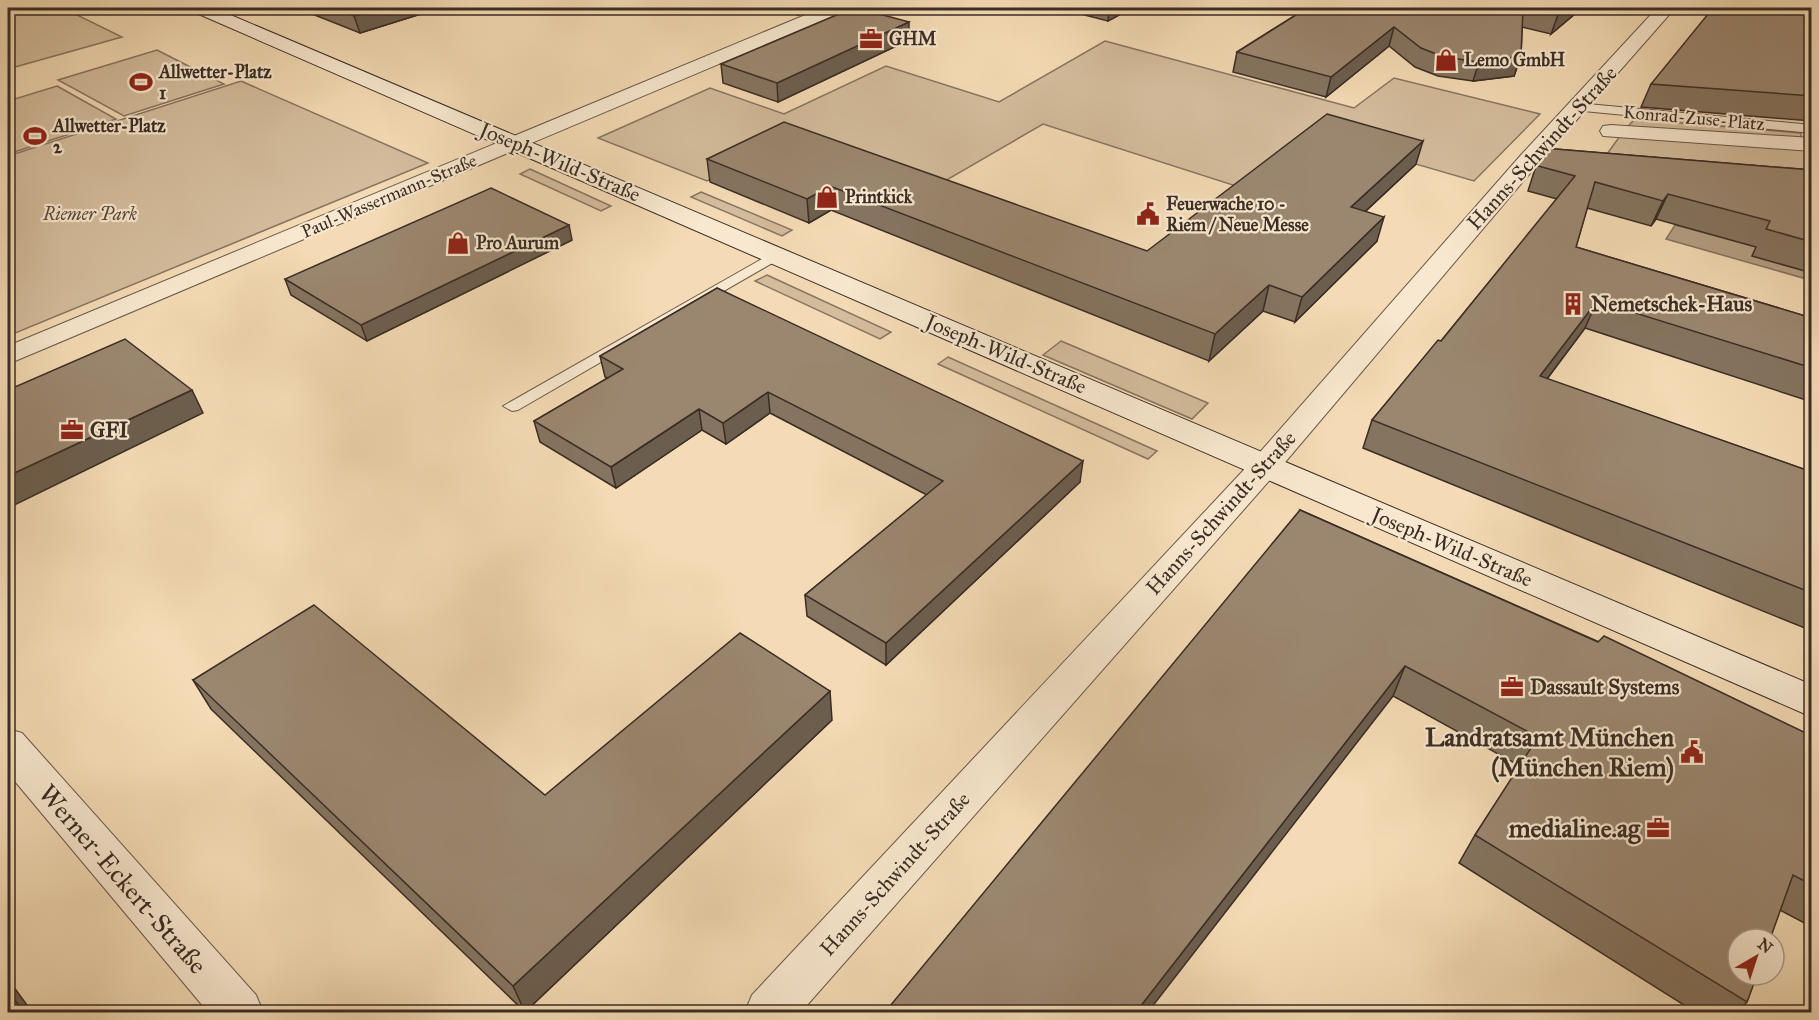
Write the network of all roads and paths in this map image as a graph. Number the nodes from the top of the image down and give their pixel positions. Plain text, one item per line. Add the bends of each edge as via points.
1 (200, 8) edge
2 (836, 8) edge
3 (1666, 8) edge
4 (1577, 107) junction
5 (1812, 129) edge
6 (1611, 132) dead end
7 (515, 142) junction
8 (1812, 145) edge
9 (777, 255) junction
10 (8, 356) edge
11 (512, 406) dead end
12 (1265, 466) junction
13 (1812, 702) edge
14 (8, 745) edge
15 (239, 1012) edge
16 (769, 1012) edge

1 - 7 street, Joseph-Wild-Straße
2 - 7 street, Paul-Wassermann-Straße
3 - 4 street, Hanns-Schwindt-Straße
4 - 5 lane, Konrad-Zuse-Platz
4 - 12 street, Hanns-Schwindt-Straße via 1540,162
6 - 8 street, Konrad-Zuse-Platz
7 - 9 street, Joseph-Wild-Straße
7 - 10 street, Paul-Wassermann-Straße
9 - 11 lane
9 - 12 street, Joseph-Wild-Straße
12 - 13 street, Joseph-Wild-Straße
12 - 16 street, Hanns-Schwindt-Straße
14 - 15 street, Werner-Eckert-Straße

